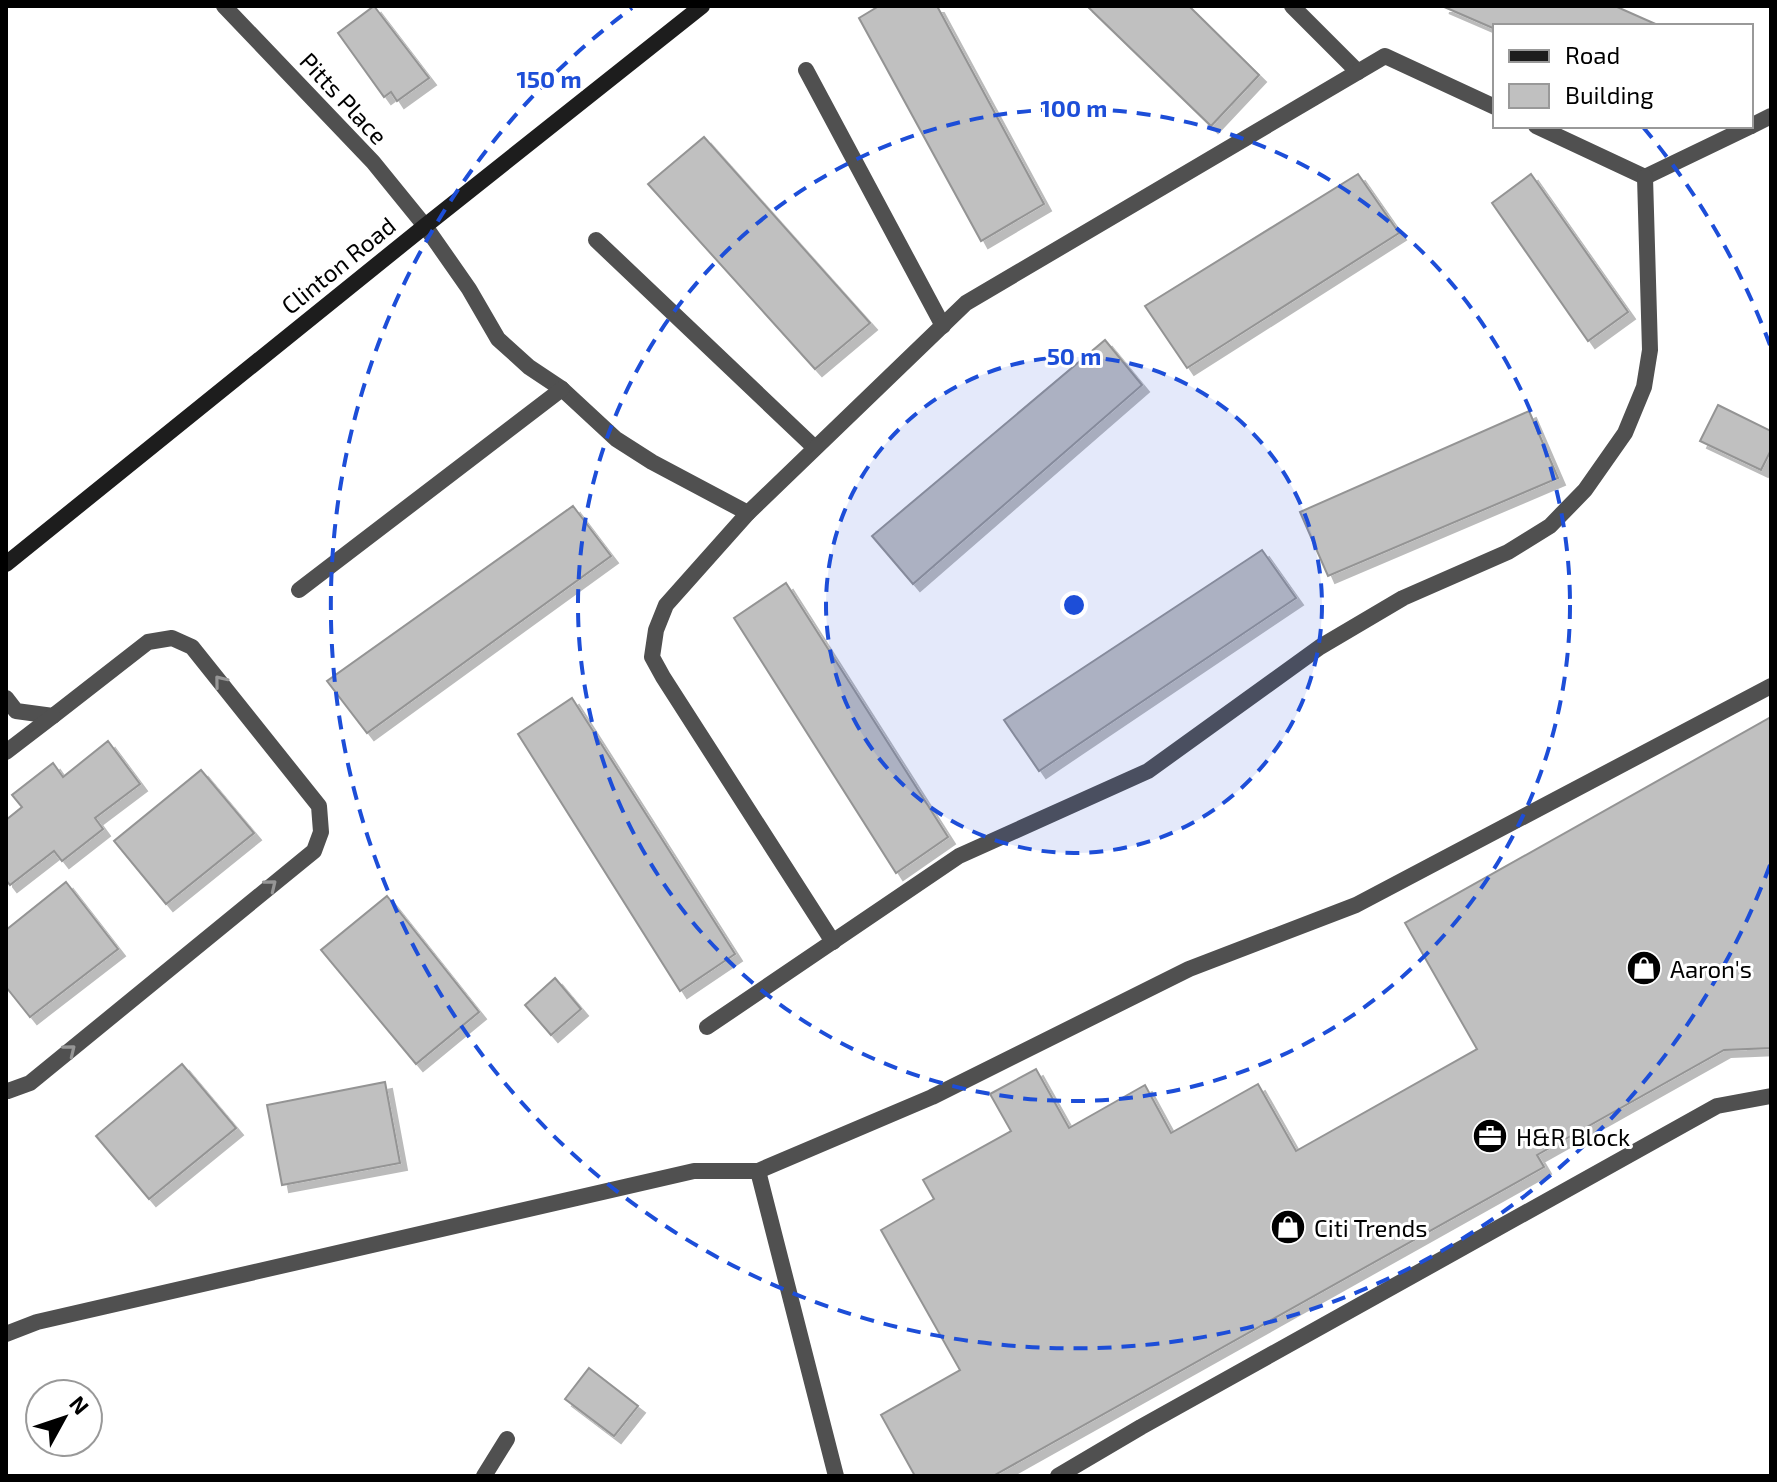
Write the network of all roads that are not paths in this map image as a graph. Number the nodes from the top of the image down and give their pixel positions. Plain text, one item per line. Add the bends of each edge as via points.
1 (224, 6) edge
2 (702, 6) edge
3 (1292, 6) edge
4 (806, 70) dead end
5 (1358, 72) junction
6 (1493, 106) edge
7 (1771, 116) edge
8 (1753, 125) edge
9 (1540, 128) edge
10 (1747, 128) edge
11 (1645, 177) junction
12 (425, 226) junction
13 (596, 240) dead end
14 (943, 326) junction
15 (562, 389) junction
16 (815, 448) junction
17 (748, 513) junction
18 (6, 564) edge
19 (299, 590) dead end
20 (1771, 686) edge
21 (6, 698) edge
22 (53, 716) junction
23 (6, 752) edge
24 (833, 942) junction
25 (707, 1027) dead end
26 (6, 1090) edge
27 (1771, 1096) edge
28 (758, 1171) junction
29 (6, 1334) edge
30 (507, 1439) dead end
31 (484, 1476) edge
32 (836, 1476) edge
33 (1058, 1476) edge

1 - 12 street, Pitts Place via 373,162
2 - 12 street, Clinton Road
3 - 5 street
4 - 14 street
5 - 6 street via 1385,56
5 - 14 street via 966,303
7 - 8 street
9 - 11 street
10 - 11 street
11 - 24 street via 1650,350 1644,387 1625,433 1585,490 1550,526 1508,552 1403,598 1320,647 1148,771 959,856
12 - 15 street, Pitts Place via 498,339
12 - 18 street, Clinton Road
13 - 16 street
14 - 16 street
15 - 17 street, Pitts Place via 616,439
15 - 19 street
16 - 17 street
17 - 24 street via 666,605 652,657
20 - 28 street via 1356,905 1189,969 932,1097
21 - 22 street via 16,711
22 - 23 street
26 -> 22 street via 30,1083 314,851 321,832 319,806 192,647 172,638 148,642
24 - 25 street
27 - 33 street via 1717,1106
28 - 29 street via 694,1171 52,1318
28 - 32 street
30 - 31 street

